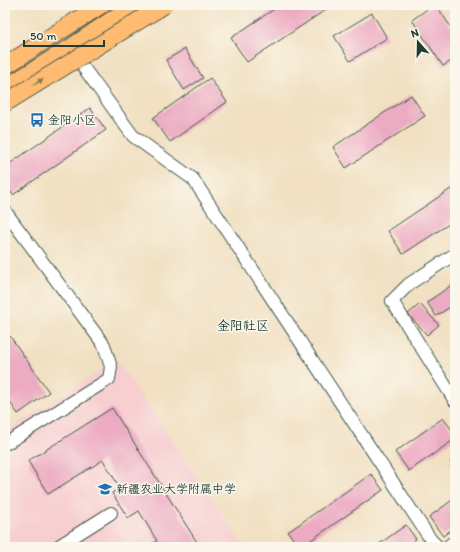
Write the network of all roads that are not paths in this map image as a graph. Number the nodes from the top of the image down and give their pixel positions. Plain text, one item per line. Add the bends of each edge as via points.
1 (90, 5) edge
2 (101, 5) edge
3 (134, 5) edge
4 (164, 5) edge
5 (5, 58) edge
6 (78, 60) dead end
7 (5, 66) edge
8 (5, 88) edge
9 (5, 103) edge
10 (5, 211) edge
11 (455, 254) edge
12 (455, 401) edge
13 (7, 443) dead end
14 (112, 513) dead end
15 (455, 542) edge
16 (434, 543) edge
17 (57, 547) edge
18 (447, 547) edge

1 - 5 street
2 - 7 highway
3 - 8 highway
9 -> 4 highway, bridge
6 - 16 street via 133,136 193,179
10 - 13 street via 104,345 111,367 109,379
11 - 12 street via 409,284 392,301
14 - 17 street
15 - 18 street

